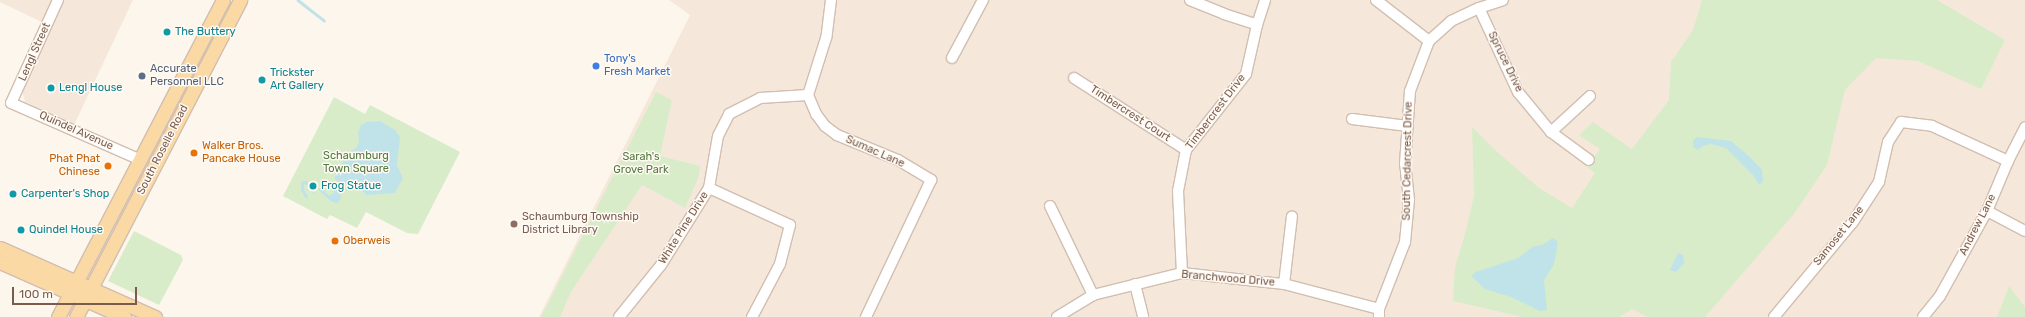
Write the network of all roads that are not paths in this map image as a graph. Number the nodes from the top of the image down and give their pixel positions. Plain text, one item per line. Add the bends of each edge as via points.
1 (58, 0) edge
2 (223, 0) edge
3 (240, 0) edge
4 (831, 0) edge
5 (983, 0) edge
6 (1190, 0) edge
7 (1265, 0) edge
8 (1376, 0) edge
9 (1503, 0) edge
10 (1479, 8) junction
11 (1257, 25) junction
12 (1429, 41) junction
13 (952, 58) dead end
14 (1074, 78) dead end
15 (808, 95) junction
16 (1590, 96) dead end
17 (12, 103) joint
18 (1352, 119) dead end
19 (1408, 126) junction
20 (2025, 127) edge
21 (1551, 132) junction
22 (1186, 150) junction
23 (141, 160) junction
24 (1589, 160) dead end
25 (2008, 161) junction
26 (709, 188) junction
27 (1050, 206) dead end
28 (1987, 211) junction
29 (1292, 216) dead end
30 (2025, 231) edge
31 (0, 248) edge
32 (0, 262) edge
33 (1182, 273) junction
34 (78, 282) junction
35 (1135, 284) junction
36 (1284, 284) junction
37 (71, 294) junction
38 (88, 294) junction
39 (1093, 295) junction
40 (1379, 313) edge
41 (58, 317) edge
42 (76, 317) edge
43 (124, 317) edge
44 (155, 317) edge
45 (619, 317) edge
46 (752, 317) edge
47 (866, 317) edge
48 (1057, 317) edge
49 (1143, 317) edge
50 (1774, 317) edge
51 (1923, 317) edge

1 - 17 street, Lengl Street
2 - 23 main road, South Roselle Road
3 - 38 main road, South Roselle Road
4 - 15 street via 826,38
5 - 13 street
6 - 11 street
7 - 11 street, Timbercrest Drive
8 - 12 street
9 - 10 street, South Cedarcrest Drive
10 - 12 street, South Cedarcrest Drive via 1451,21
10 - 21 street, Spruce Drive via 1518,92
11 - 22 street, Timbercrest Drive via 1246,74
12 - 19 street, South Cedarcrest Drive via 1410,91
14 - 22 street, Timbercrest Court
15 - 26 street, White Pine Drive via 760,98 729,114 718,136
15 - 47 street, Sumac Lane via 816,114 825,126 837,135 898,160 930,180
16 - 21 street
17 - 23 street, Quindel Avenue
18 - 19 street
19 - 40 street, South Cedarcrest Drive via 1405,164 1409,200 1405,242
20 - 25 street, Andrew Lane
21 - 24 street, Spruce Drive
22 - 33 street, Timbercrest Drive via 1178,191
23 - 34 main road, South Roselle Road
25 - 28 street, Andrew Lane
25 - 50 street, Samoset Lane via 1932,126 1901,122 1888,142 1879,182 1853,222
26 - 45 street, White Pine Drive via 661,265
26 - 46 street via 790,225 780,264
27 - 39 street
28 - 30 street
28 - 51 street, Andrew Lane via 1940,296
29 - 36 street
31 - 34 main road
32 - 37 main road
33 - 35 street, Branchwood Drive
33 - 36 street, Branchwood Drive
34 - 37 main road, South Roselle Road
34 - 38 main road
35 - 39 street, Branchwood Drive
35 - 49 street
36 - 40 street, Branchwood Drive
37 - 38 main road
37 - 41 main road, South Roselle Road
38 - 42 main road, South Roselle Road
38 - 43 main road
38 - 44 main road
39 - 48 street, Branchwood Drive

